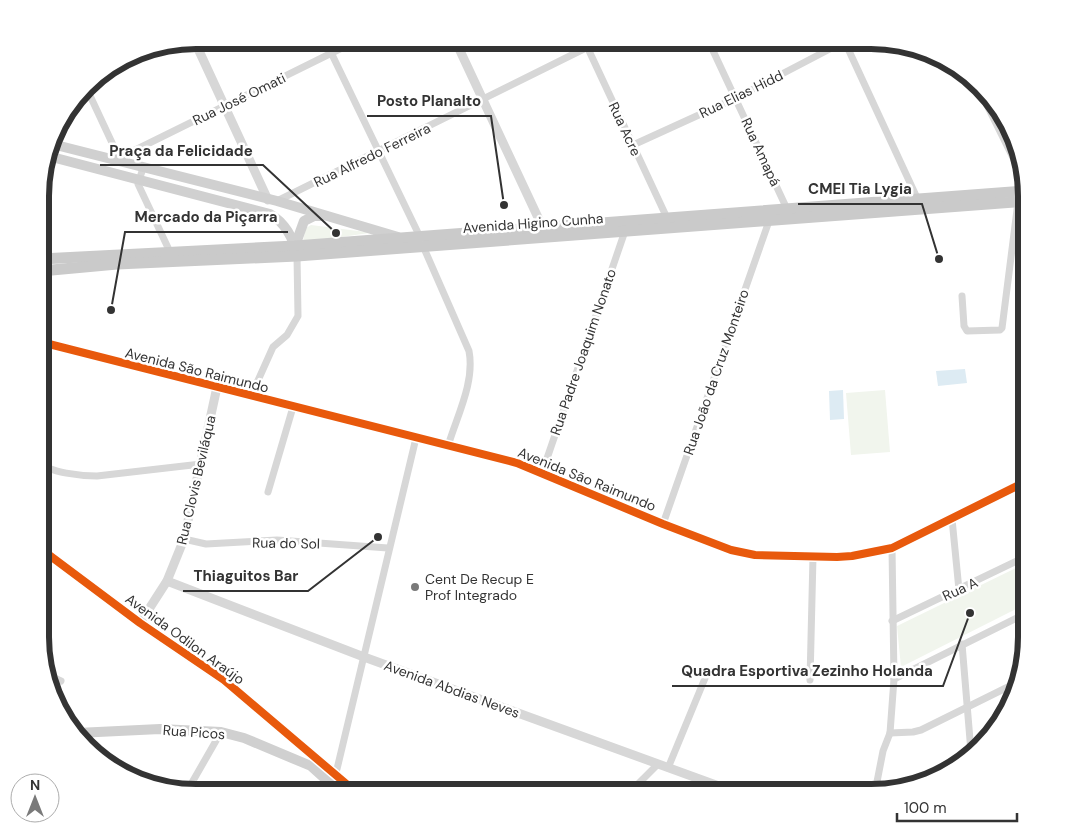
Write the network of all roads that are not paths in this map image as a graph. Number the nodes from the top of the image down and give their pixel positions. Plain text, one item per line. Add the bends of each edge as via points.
1 (198, 49) edge
2 (330, 49) edge
3 (340, 49) edge
4 (459, 49) edge
5 (577, 49) edge
6 (588, 49) edge
7 (712, 49) edge
8 (830, 49) edge
9 (849, 49) edge
10 (332, 53) junction
11 (89, 95) edge
12 (736, 98) junction
13 (484, 100) junction
14 (987, 105) edge
15 (225, 107) junction
16 (58, 145) edge
17 (632, 145) junction
18 (378, 152) junction
19 (1013, 157) edge
20 (54, 158) edge
21 (120, 160) junction
22 (143, 168) junction
23 (138, 181) junction
24 (1018, 192) edge
25 (273, 200) junction
26 (918, 200) junction
27 (1018, 202) edge
28 (787, 209) junction
29 (327, 216) junction
30 (667, 218) junction
31 (769, 221) junction
32 (542, 226) junction
33 (625, 231) junction
34 (1018, 232) edge
35 (399, 238) junction
36 (537, 238) junction
37 (421, 242) junction
38 (296, 251) junction
39 (170, 252) junction
40 (49, 262) edge
41 (49, 262) edge
42 (962, 296) dead end
43 (49, 344) edge
44 (217, 387) junction
45 (251, 396) junction
46 (293, 407) junction
47 (416, 438) junction
48 (448, 446) junction
49 (201, 464) junction
50 (49, 468) edge
51 (542, 473) junction
52 (1018, 486) edge
53 (268, 492) dead end
54 (952, 519) junction
55 (663, 524) junction
56 (184, 539) junction
57 (388, 548) junction
58 (892, 548) junction
59 (51, 557) joint
60 (813, 557) junction
61 (49, 560) edge
62 (1018, 560) edge
63 (167, 582) junction
64 (959, 590) junction
65 (1018, 617) edge
66 (892, 621) junction
67 (140, 623) junction
68 (962, 644) junction
69 (364, 658) junction
70 (708, 671) dead end
71 (55, 679) edge
72 (894, 679) junction
73 (810, 680) dead end
74 (61, 681) dead end
75 (1009, 686) edge
76 (968, 706) junction
77 (221, 732) junction
78 (84, 733) edge
79 (890, 733) junction
80 (971, 744) edge
81 (658, 764) junction
82 (668, 768) junction
83 (331, 778) junction
84 (191, 784) edge
85 (335, 784) edge
86 (341, 784) edge
87 (638, 784) edge
88 (713, 784) edge
89 (877, 784) edge

1 - 15 street
2 - 10 street
3 - 10 street, Rua José Omati
4 - 13 street
5 - 13 street, Rua Alfredo Ferreira
6 - 17 street, Rua Acre
7 - 12 street, Rua Amapá
8 - 12 street, Rua Elias Hidd
9 - 26 street
10 - 15 street, Rua José Omati
10 - 18 street
11 - 21 street
12 - 17 street, Rua Elias Hidd
12 - 28 street, Rua Amapá
13 - 18 street, Rua Alfredo Ferreira
13 - 32 street
14 - 19 street
15 - 21 street, Rua José Omati
15 - 25 street
16 - 21 main road
17 - 30 street, Rua Acre
18 - 25 street, Rua Alfredo Ferreira
18 - 37 street
20 - 23 main road
21 - 22 main road
22 - 23 street
22 - 25 main road
23 - 38 main road via 270,214 284,226
23 - 39 street
24 - 26 main road, Avenida Higino Cunha
25 - 29 main road
26 - 28 main road, Avenida Higino Cunha
27 - 31 main road, Avenida Higino Cunha
28 - 30 main road, Avenida Higino Cunha
29 - 35 main road
29 - 38 main road via 314,216 304,221
30 - 32 main road, Avenida Higino Cunha
31 - 33 main road, Avenida Higino Cunha
31 - 55 street, Rua João da Cruz Monteiro
32 - 36 street
32 - 37 main road, Avenida Higino Cunha
33 - 36 main road, Avenida Higino Cunha
33 - 51 street, Rua Padre Joaquim Nonato
34 - 42 street via 1002,328 967,331
35 - 37 main road, Avenida Higino Cunha
35 - 38 main road, Avenida Higino Cunha
36 - 37 main road, Avenida Higino Cunha
37 - 38 main road, Avenida Higino Cunha
37 - 48 street via 471,362 470,376
38 - 39 main road, Avenida Higino Cunha
38 - 40 main road, Avenida Higino Cunha via 117,264
38 - 45 street via 298,316 287,335 273,347
39 - 41 main road, Avenida Higino Cunha
43 - 44 street, Avenida São Raimundo
44 - 45 street, Avenida São Raimundo
44 - 49 street, Rua Clovis Beviláqua
45 - 46 street, Avenida São Raimundo
46 - 47 street, Avenida São Raimundo
46 - 53 street
47 - 48 street, Avenida São Raimundo
47 - 57 street
48 - 51 street, Avenida São Raimundo via 517,463
49 - 50 street via 89,476
49 - 56 street, Rua Clovis Beviláqua
51 - 55 street, Avenida São Raimundo
52 - 54 street, Avenida São Raimundo
54 - 58 street, Avenida São Raimundo
54 - 64 street
55 - 60 street, Avenida São Raimundo via 731,550 755,555
56 - 57 street, Rua do Sol via 206,544 277,540
56 - 63 street, Rua Clovis Beviláqua
57 - 69 street
58 - 60 street, Avenida São Raimundo via 852,556
58 - 66 street
59 - 61 street
59 - 67 main road, Avenida Odilon Araújo
60 - 73 street
62 - 64 street, Rua A
63 - 67 street, Rua Clovis Beviláqua
63 - 69 street, Avenida Abdias Neves
64 - 66 street, Rua A
65 - 68 street
66 - 72 street
67 - 83 main road, Avenida Odilon Araújo via 224,680
68 - 72 street
68 - 76 street
69 - 81 street, Avenida Abdias Neves
69 - 83 street
70 - 82 street
71 - 74 street
72 - 79 street
75 - 76 street
76 - 79 street via 921,730
76 - 80 street
77 - 78 main road, Rua Picos via 160,729
77 - 83 main road, Rua Picos via 244,738 311,766
77 - 84 street
79 - 89 street
81 - 82 street, Avenida Abdias Neves
81 - 87 street
82 - 88 street, Avenida Abdias Neves
83 - 85 main road, Avenida Odilon Araújo
83 - 86 main road, Avenida Odilon Araújo

